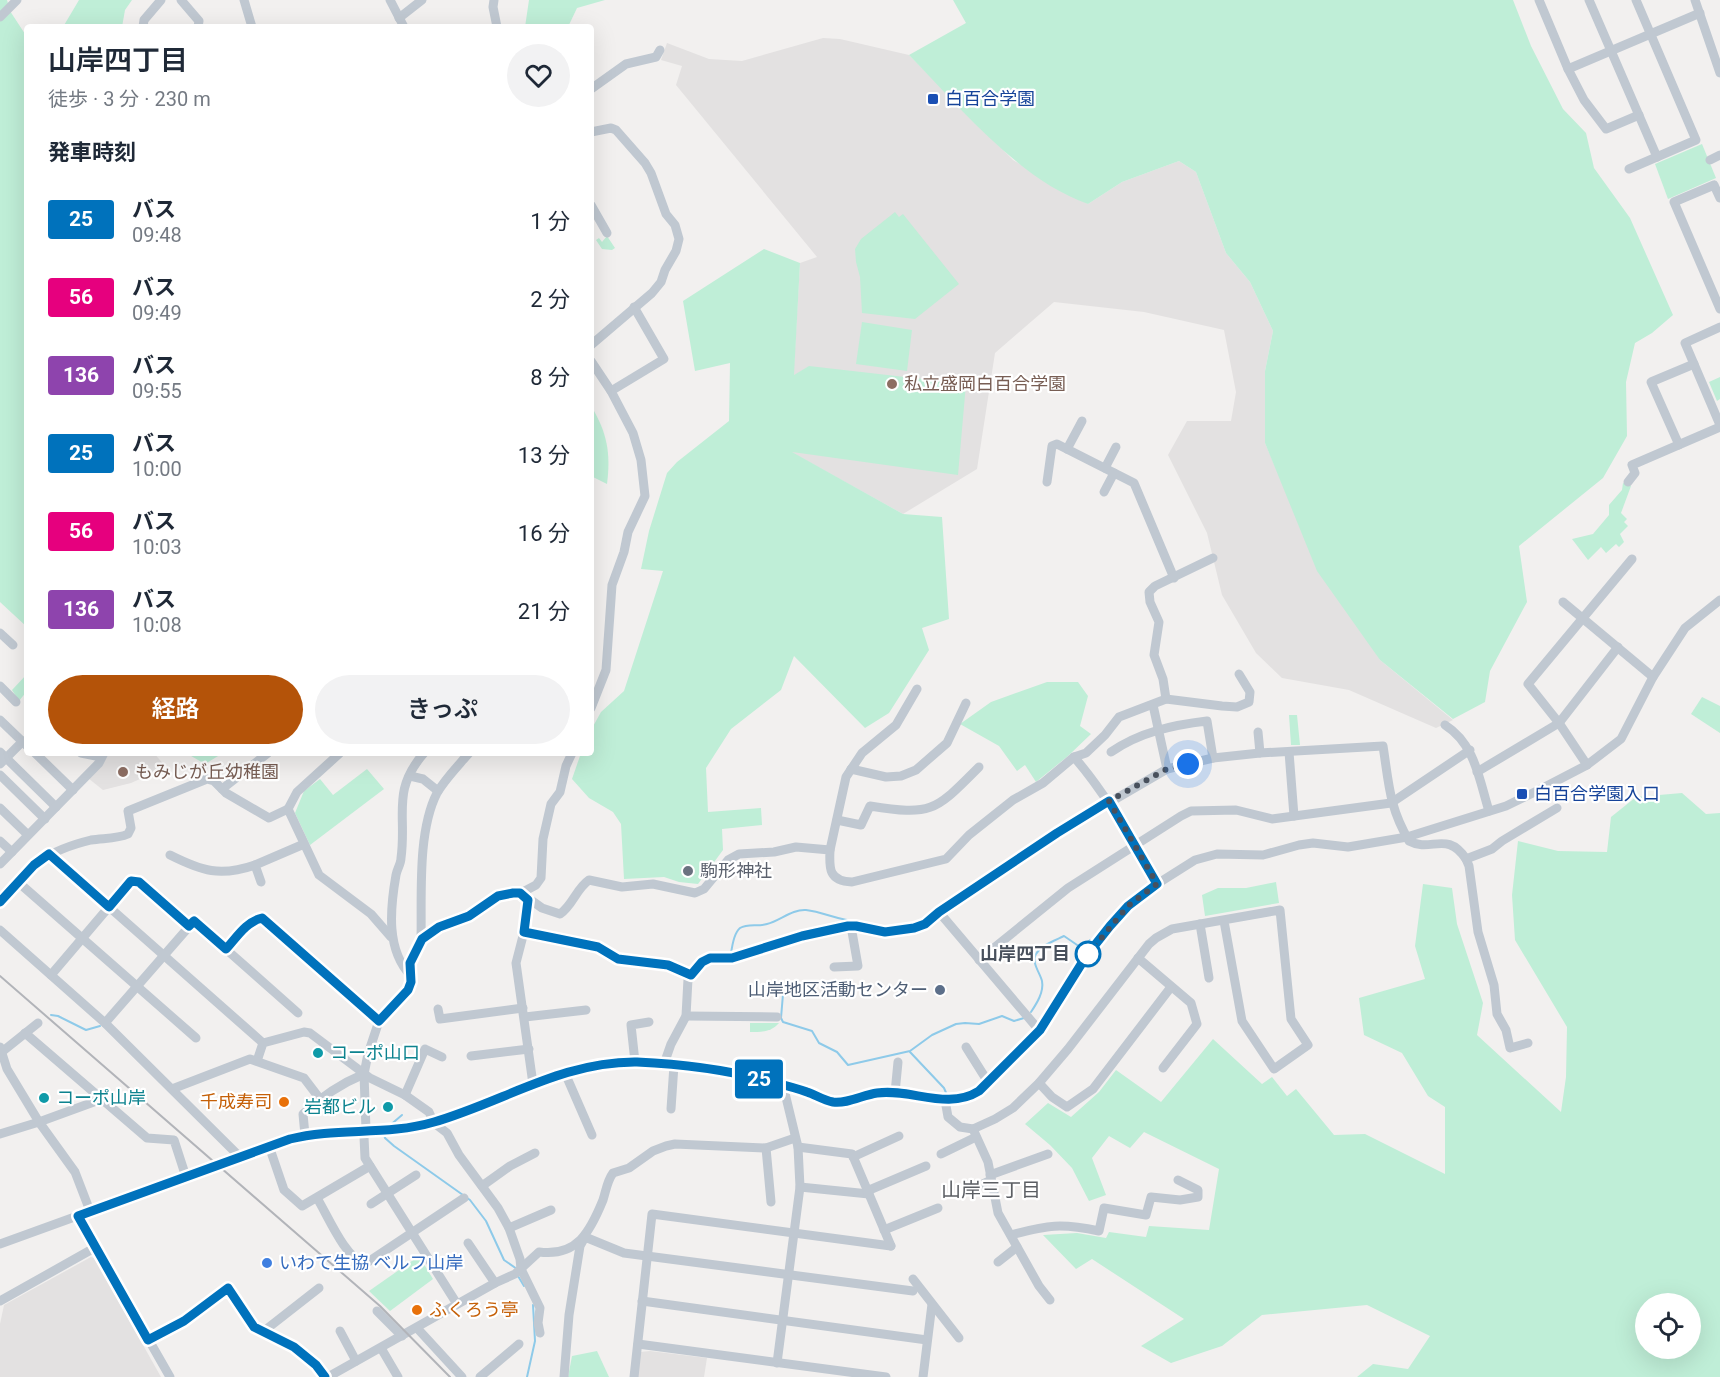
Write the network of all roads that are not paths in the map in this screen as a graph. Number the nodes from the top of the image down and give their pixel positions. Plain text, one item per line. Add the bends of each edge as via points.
1 (17, 0) edge
2 (161, 0) edge
3 (181, 0) edge
4 (244, 0) edge
5 (390, 0) edge
6 (422, 0) edge
7 (494, 0) edge
8 (1539, 0) edge
9 (1589, 0) edge
10 (1636, 0) edge
11 (1695, 0) edge
12 (1700, 13) junction
13 (0, 17) edge
14 (401, 23) edge
15 (143, 24) edge
16 (198, 24) edge
17 (251, 24) edge
18 (496, 24) edge
19 (1651, 34) junction
20 (660, 50) dead end
21 (1611, 50) junction
22 (1568, 69) junction
23 (1720, 73) edge
24 (594, 87) edge
25 (1639, 115) junction
26 (594, 131) edge
27 (1720, 155) edge
28 (1657, 157) junction
29 (1710, 159) dead end
30 (1629, 169) dead end
31 (1720, 198) edge
32 (594, 210) edge
33 (607, 233) dead end
34 (634, 307) junction
35 (1720, 309) edge
36 (1720, 327) edge
37 (594, 343) edge
38 (1694, 364) junction
39 (594, 366) edge
40 (611, 391) junction
41 (1082, 421) dead end
42 (1720, 426) edge
43 (1678, 445) junction
44 (1116, 447) dead end
45 (1067, 449) junction
46 (1105, 468) junction
47 (1114, 473) junction
48 (1047, 482) dead end
49 (1628, 482) dead end
50 (1104, 492) dead end
51 (1213, 558) dead end
52 (1632, 559) dead end
53 (1174, 578) junction
54 (1720, 600) edge
55 (1563, 602) dead end
56 (1582, 619) junction
57 (0, 633) edge
58 (12, 646) dead end
59 (1618, 647) junction
60 (1239, 674) dead end
61 (1653, 677) junction
62 (0, 686) edge
63 (917, 689) dead end
64 (1166, 699) junction
65 (594, 700) edge
66 (16, 702) dead end
67 (966, 703) dead end
68 (1153, 705) junction
69 (0, 720) edge
70 (1559, 723) junction
71 (1445, 724) dead end
72 (1158, 730) junction
73 (1258, 732) dead end
74 (1093, 738) dead end
75 (24, 741) edge
76 (24, 744) edge
77 (1470, 750) junction
78 (1111, 752) dead end
79 (1289, 752) junction
80 (1260, 753) junction
81 (37, 756) edge
82 (102, 756) edge
83 (264, 756) edge
84 (337, 756) edge
85 (421, 756) edge
86 (467, 756) edge
87 (571, 756) edge
88 (1074, 757) junction
89 (2, 758) edge
90 (1214, 758) junction
91 (1587, 765) junction
92 (979, 767) dead end
93 (851, 769) junction
94 (1167, 769) junction
95 (1477, 772) junction
96 (0, 775) edge
97 (410, 776) junction
98 (222, 789) junction
99 (73, 790) junction
100 (438, 791) junction
101 (1109, 801) junction
102 (1391, 803) junction
103 (56, 807) junction
104 (0, 808) edge
105 (1557, 808) dead end
106 (288, 809) junction
107 (1490, 811) junction
108 (1294, 816) junction
109 (45, 819) junction
110 (837, 820) junction
111 (28, 835) junction
112 (1407, 837) junction
113 (0, 841) edge
114 (304, 844) junction
115 (1134, 845) junction
116 (830, 850) junction
117 (12, 852) junction
118 (49, 854) junction
119 (170, 855) dead end
120 (1466, 859) junction
121 (0, 864) edge
122 (255, 865) junction
123 (18, 882) junction
124 (261, 882) dead end
125 (1157, 884) junction
126 (524, 897) junction
127 (0, 902) edge
128 (109, 907) junction
129 (939, 912) junction
130 (1224, 921) junction
131 (1200, 924) junction
132 (189, 926) junction
133 (851, 926) junction
134 (0, 930) edge
135 (524, 932) junction
136 (391, 937) junction
137 (82, 939) junction
138 (421, 941) junction
139 (226, 949) junction
140 (164, 955) junction
141 (1138, 958) junction
142 (979, 960) junction
143 (834, 967) dead end
144 (51, 975) junction
145 (691, 975) junction
146 (411, 976) junction
147 (1209, 978) dead end
148 (137, 986) junction
149 (1171, 987) junction
150 (438, 1009) dead end
151 (586, 1010) dead end
152 (298, 1013) dead end
153 (524, 1013) junction
154 (686, 1016) junction
155 (777, 1017) dead end
156 (379, 1021) junction
157 (648, 1022) dead end
158 (38, 1023) dead end
159 (105, 1023) junction
160 (1040, 1030) junction
161 (25, 1033) junction
162 (196, 1038) dead end
163 (263, 1043) junction
164 (1528, 1043) dead end
165 (966, 1047) dead end
166 (1, 1049) edge
167 (529, 1049) junction
168 (471, 1056) dead end
169 (442, 1057) dead end
170 (257, 1061) junction
171 (635, 1062) junction
172 (898, 1062) dead end
173 (664, 1064) junction
174 (674, 1065) junction
175 (1163, 1068) dead end
176 (565, 1073) junction
177 (364, 1074) junction
178 (988, 1082) junction
179 (1039, 1083) junction
180 (533, 1084) junction
181 (783, 1085) junction
182 (172, 1089) junction
183 (895, 1093) junction
184 (405, 1095) junction
185 (102, 1099) junction
186 (320, 1099) junction
187 (945, 1100) junction
188 (671, 1109) dead end
189 (39, 1122) junction
190 (434, 1123) junction
191 (366, 1130) junction
192 (975, 1133) junction
193 (0, 1134) edge
194 (305, 1135) junction
195 (592, 1135) dead end
196 (899, 1136) dead end
197 (796, 1142) junction
198 (269, 1146) junction
199 (766, 1148) junction
200 (535, 1153) dead end
201 (941, 1154) dead end
202 (1048, 1154) dead end
203 (853, 1157) junction
204 (241, 1158) junction
205 (370, 1166) junction
206 (926, 1166) dead end
207 (416, 1175) dead end
208 (186, 1177) junction
209 (991, 1178) junction
210 (1178, 1180) dead end
211 (482, 1186) junction
212 (800, 1187) junction
213 (970, 1190) dead end
214 (868, 1192) junction
215 (388, 1193) junction
216 (317, 1198) junction
217 (464, 1198) dead end
218 (771, 1202) dead end
219 (371, 1204) dead end
220 (938, 1208) dead end
221 (551, 1210) dead end
222 (90, 1211) junction
223 (78, 1216) junction
224 (509, 1228) junction
225 (884, 1230) junction
226 (795, 1232) junction
227 (412, 1233) junction
228 (1011, 1235) junction
229 (585, 1237) junction
230 (0, 1244) edge
231 (468, 1244) dead end
232 (96, 1247) junction
233 (1017, 1247) junction
234 (647, 1256) junction
235 (998, 1262) dead end
236 (521, 1269) junction
237 (789, 1275) junction
238 (913, 1279) dead end
239 (495, 1283) junction
240 (319, 1288) dead end
241 (913, 1291) dead end
242 (1050, 1300) dead end
243 (0, 1301) edge
244 (642, 1301) junction
245 (457, 1304) junction
246 (932, 1304) junction
247 (377, 1311) dead end
248 (783, 1321) junction
249 (417, 1328) junction
250 (264, 1331) junction
251 (340, 1331) dead end
252 (540, 1333) dead end
253 (402, 1336) junction
254 (959, 1338) dead end
255 (148, 1340) junction
256 (927, 1340) junction
257 (519, 1344) dead end
258 (638, 1344) junction
259 (381, 1347) junction
260 (356, 1361) junction
261 (777, 1363) junction
262 (170, 1377) edge
263 (326, 1377) edge
264 (398, 1377) edge
265 (462, 1377) edge
266 (480, 1377) edge
267 (564, 1377) edge
268 (634, 1377) edge
269 (886, 1377) edge
270 (923, 1377) edge

1 - 13 street
2 - 15 street
3 - 16 street
4 - 17 street
5 - 14 street
6 - 14 street
7 - 18 street
8 - 22 street
9 - 21 street
10 - 19 street
11 - 12 street
12 - 19 street
12 - 23 street
19 - 21 street
19 - 28 street via 1696,140
20 - 24 street via 656,57 626,64
21 - 22 street
21 - 25 street
22 - 25 street via 1584,100 1606,129
25 - 28 street
26 - 34 street via 611,128 623,138 651,173 666,214 679,232 676,251 661,282
27 - 29 street
28 - 30 street
31 - 35 street via 1714,184 1674,202
32 - 33 street
34 - 37 street
34 - 40 street via 664,359
36 - 38 street via 1685,343
38 - 42 street
38 - 43 street via 1651,382
39 - 40 street
40 - 65 street via 637,446 645,496 628,531 612,585 606,670
41 - 45 street
42 - 43 street
43 - 49 street via 1632,465 1635,473
44 - 46 street
45 - 46 street
45 - 48 street via 1052,446
46 - 47 street
47 - 50 street
47 - 53 street via 1134,483
51 - 53 street
52 - 56 street
53 - 64 street via 1149,592 1159,622 1154,655
54 - 61 street via 1685,628
55 - 56 street
56 - 59 street
56 - 70 street via 1528,684
57 - 58 street
59 - 61 street
59 - 70 street
60 - 64 street via 1250,692 1245,705
61 - 91 street via 1622,739
62 - 66 street
63 - 93 street via 896,725 862,753
64 - 68 street
67 - 93 street via 947,743 916,770 890,777
68 - 72 street
68 - 88 street via 1119,717 1086,753
69 - 75 street
70 - 91 street
70 - 95 street
71 - 77 street
72 - 78 street
72 - 90 street via 1207,721
72 - 94 street
73 - 80 street
74 - 88 street
76 - 89 street
77 - 95 street
77 - 102 street
79 - 80 street
79 - 102 street via 1383,746
79 - 108 street
80 - 90 street
81 - 99 street
82 - 99 street
83 - 98 street
84 - 106 street via 297,792
85 - 97 street
86 - 100 street
87 - 126 street via 560,792 551,804 543,839 541,878
88 - 101 street
88 - 116 street via 969,835 946,859 852,882 832,874
89 - 103 street
90 - 94 street
91 - 107 street
92 - 110 street via 937,806 909,811 870,806 861,825
93 - 110 street via 843,786
94 - 101 street
95 - 107 street
96 - 109 street
97 - 100 street via 423,779
97 - 136 street via 401,795 401,860 396,873
98 - 106 street via 269,819
98 - 118 street via 207,779 128,810 128,834 68,846
99 - 103 street
100 - 138 street via 425,828
101 - 115 street
101 - 129 street
102 - 108 street
102 - 112 street
103 - 109 street
104 - 111 street
105 - 120 street via 1492,849
106 - 114 street
107 - 112 street
108 - 115 street via 1268,819 1236,810 1191,811
109 - 111 street
110 - 116 street
111 - 117 street
112 - 120 street via 1413,844 1448,843
112 - 125 street via 1348,847 1313,843 1254,856 1217,854 1196,860
113 - 117 street
114 - 122 street
114 - 136 street via 324,880 371,914
115 - 125 street
115 - 142 street via 1068,888
116 - 126 street via 796,847 739,854 695,893 653,884 622,887 589,880 560,914
117 - 121 street
118 - 123 street
118 - 128 street
119 - 122 street via 213,872 232,872
120 - 164 street via 1497,1014 1510,1048
122 - 124 street
123 - 127 street
123 - 137 street
125 - 160 street via 1110,926
126 - 135 street
126 - 138 street via 513,893 498,896 469,916 439,927
128 - 132 street via 131,881 139,882
128 - 137 street
128 - 140 street
129 - 133 street via 914,928 885,932
129 - 142 street
130 - 130 street via 1280,910 1291,1019 1308,1045 1274,1069 1242,1021
130 - 131 street
131 - 141 street via 1165,932
131 - 147 street
132 - 139 street via 194,921
132 - 140 street
133 - 143 street via 858,966
133 - 145 street via 802,936 732,958 710,958
134 - 144 street
135 - 145 street via 598,947 618,959 668,965
135 - 153 street via 516,963
136 - 146 street via 403,968
137 - 144 street
137 - 148 street
138 - 146 street via 410,963
139 - 152 street
139 - 156 street via 253,920 262,918
140 - 148 street
140 - 163 street
141 - 149 street
141 - 179 street
142 - 160 street
144 - 159 street
145 - 154 street
146 - 156 street via 408,990
148 - 159 street
148 - 162 street
149 - 175 street via 1191,1003 1197,1023
149 - 179 street via 1093,1089 1067,1107
150 - 153 street via 440,1019
151 - 153 street
153 - 167 street
154 - 155 street
154 - 173 street
156 - 177 street
157 - 171 street via 631,1025
158 - 161 street
159 - 182 street
160 - 178 street
161 - 166 street
161 - 185 street
163 - 170 street
163 - 177 street via 310,1033
165 - 178 street
166 - 189 street via 7,1069
167 - 168 street
167 - 180 street
169 - 184 street via 425,1049
170 - 182 street via 250,1059
170 - 186 street via 304,1078
171 - 173 street
171 - 176 street via 603,1063
172 - 183 street
173 - 174 street
174 - 181 street
174 - 188 street
176 - 180 street
176 - 195 street
177 - 184 street
177 - 186 street
177 - 191 street
178 - 187 street via 968,1098
179 - 192 street via 1013,1108
180 - 190 street
181 - 183 street via 837,1102 878,1092
181 - 197 street
182 - 204 street
183 - 187 street
184 - 190 street via 429,1112
185 - 189 street
185 - 208 street via 147,1138 174,1140
186 - 194 street via 303,1114
187 - 192 street via 948,1118
189 - 193 street
189 - 222 street via 75,1172
190 - 191 street
190 - 211 street via 447,1133
191 - 194 street
191 - 205 street via 365,1158
192 - 201 street
192 - 209 street
194 - 198 street
196 - 203 street
197 - 199 street
197 - 203 street
197 - 212 street
198 - 204 street
198 - 216 street via 284,1190 302,1206
199 - 218 street
199 - 229 street via 675,1144 657,1148 633,1166 613,1173
200 - 211 street
202 - 209 street
203 - 214 street
204 - 208 street
205 - 215 street
205 - 216 street
206 - 214 street
207 - 215 street
208 - 222 street
209 - 213 street
209 - 228 street via 998,1213
210 - 228 street via 1198,1190 1198,1197 1151,1197 1146,1215 1104,1208 1099,1231 1054,1225
211 - 224 street
212 - 214 street
212 - 226 street
214 - 225 street
215 - 219 street
215 - 227 street
216 - 227 street via 348,1252 360,1262 365,1263
217 - 227 street
220 - 225 street
221 - 224 street
222 - 223 street
223 - 230 street
223 - 232 street
224 - 236 street
225 - 226 street via 891,1246
226 - 234 street via 652,1214
226 - 237 street
227 - 245 street
228 - 233 street
229 - 234 street via 624,1253
229 - 236 street via 560,1253 539,1252
229 - 267 street via 580,1246 569,1315
231 - 239 street
232 - 243 street
232 - 255 street
233 - 235 street
233 - 242 street
234 - 237 street
234 - 244 street
236 - 239 street
236 - 252 street via 540,1308
237 - 241 street
237 - 248 street
238 - 246 street
239 - 245 street
240 - 250 street
244 - 248 street
244 - 258 street
245 - 249 street
246 - 254 street
246 - 256 street
247 - 253 street
248 - 256 street
248 - 261 street
249 - 253 street
249 - 265 street
250 - 255 street via 254,1327 228,1288 184,1321
250 - 263 street via 294,1347
251 - 260 street
253 - 259 street
255 - 262 street
256 - 270 street
257 - 266 street
258 - 261 street
258 - 268 street
259 - 260 street
259 - 264 street
260 - 263 street
261 - 269 street

